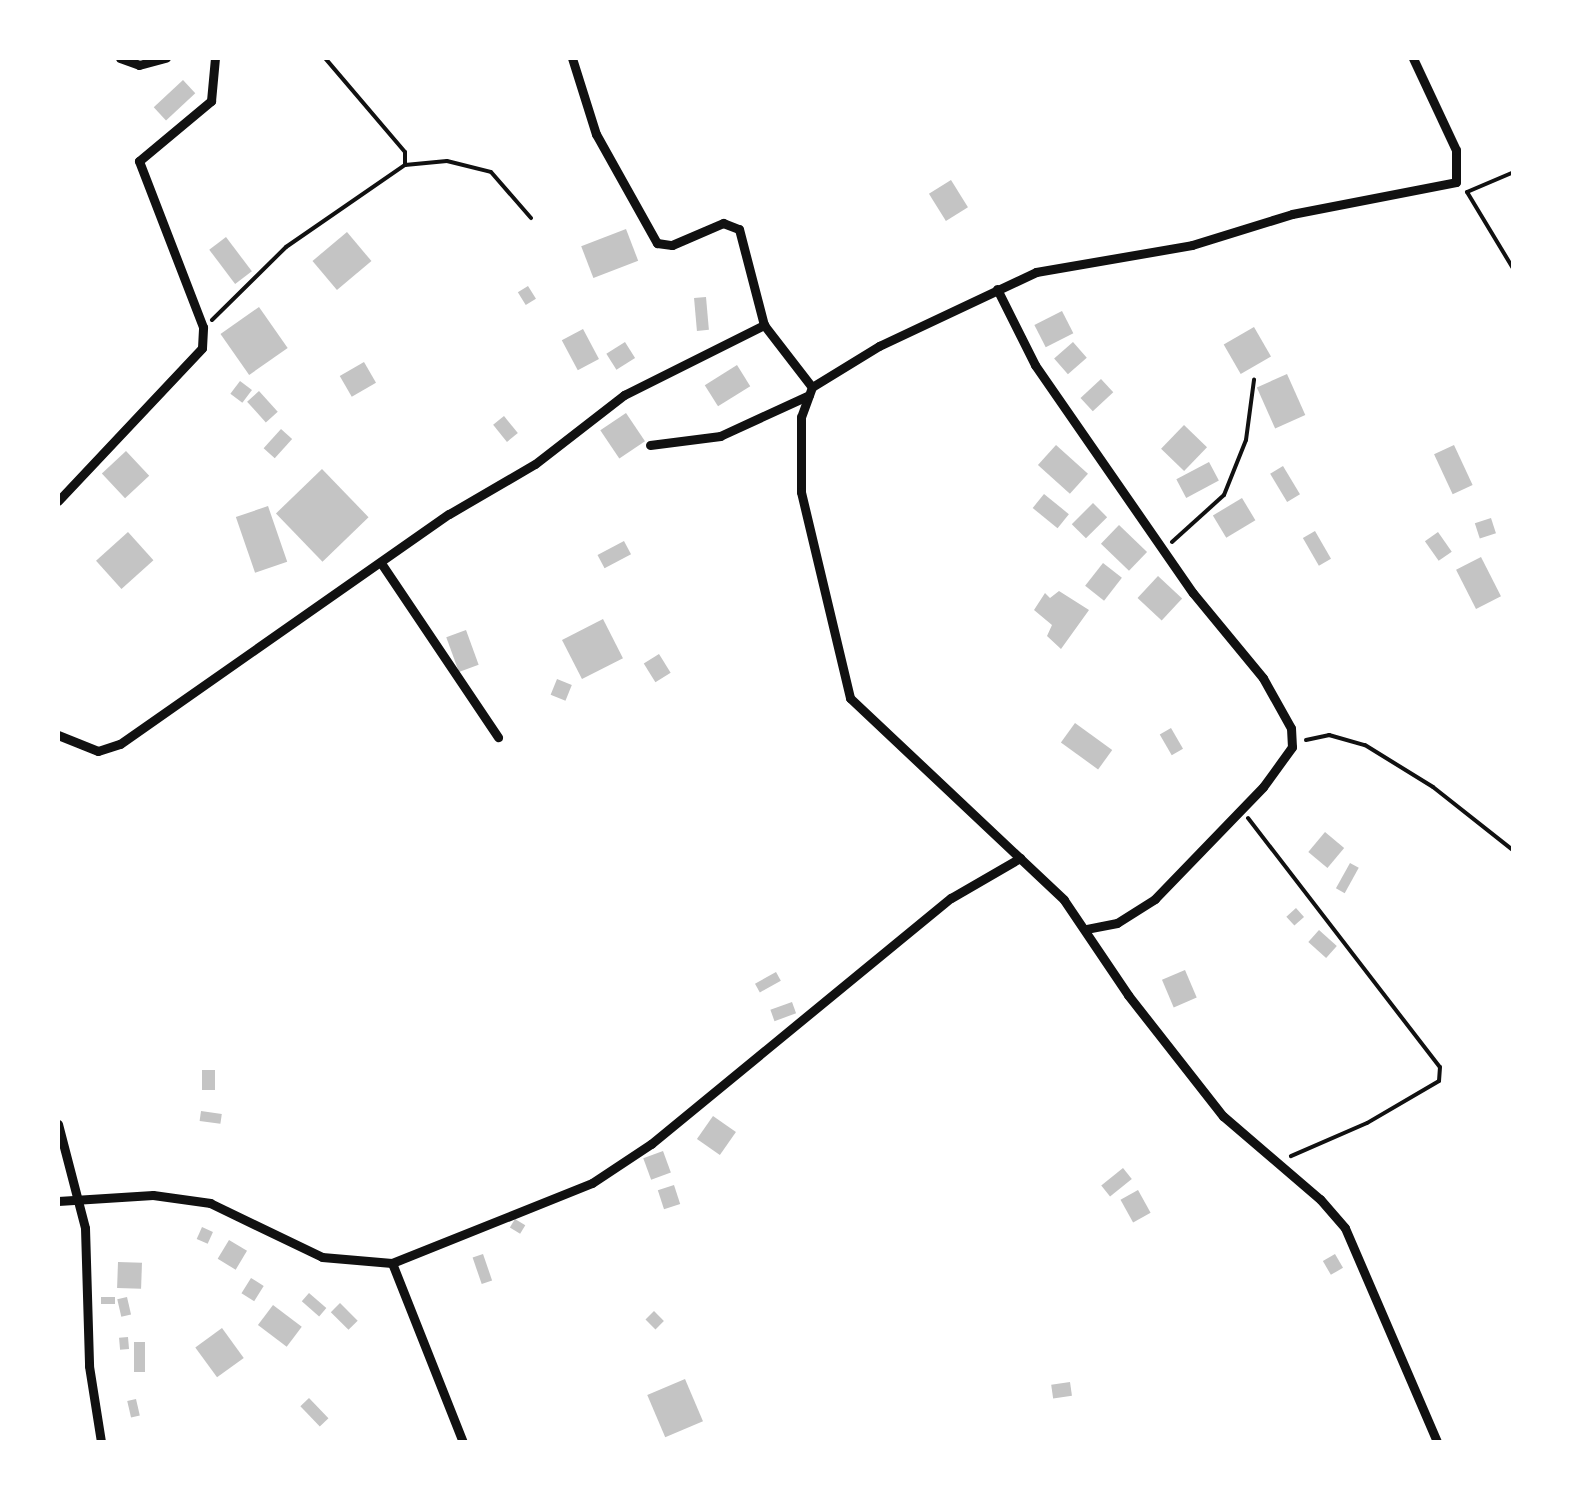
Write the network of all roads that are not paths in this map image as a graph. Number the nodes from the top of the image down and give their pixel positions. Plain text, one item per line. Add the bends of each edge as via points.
1 (120, 58) edge
2 (166, 58) edge
3 (215, 58) edge
4 (572, 58) edge
5 (1413, 58) edge
6 (997, 289) junction
7 (764, 326) junction
8 (811, 392) junction
9 (650, 444) dead end
10 (58, 501) edge
11 (382, 562) junction
12 (58, 735) edge
13 (498, 737) dead end
14 (1020, 858) junction
15 (1086, 930) junction
16 (58, 1124) edge
17 (80, 1195) junction
18 (58, 1201) edge
19 (392, 1263) junction
20 (101, 1442) edge
21 (463, 1442) edge
22 (1437, 1442) edge

1 - 2 street via 139,64
3 - 10 street via 211,101 138,162 202,327 202,348
4 - 7 street via 596,134 657,243 672,244 723,224 739,230
5 - 6 street via 1456,150 1456,182 1292,214 1192,245 1072,262
6 - 8 street via 879,346
6 - 15 street via 1035,365 1263,678 1284,711 1292,747 1154,899 1117,923
7 - 8 street
7 - 11 street via 624,395 535,464
8 - 9 street via 720,436
8 - 14 street via 800,416 802,492 850,698
11 - 12 street via 120,744 98,751
11 - 13 street
14 - 15 street
14 - 19 street via 952,898 650,1144 592,1183
15 - 22 street via 1177,1061 1345,1228
16 - 17 street
17 - 18 street
17 - 19 street via 210,1203 322,1256
17 - 20 street via 88,1366
19 - 21 street

